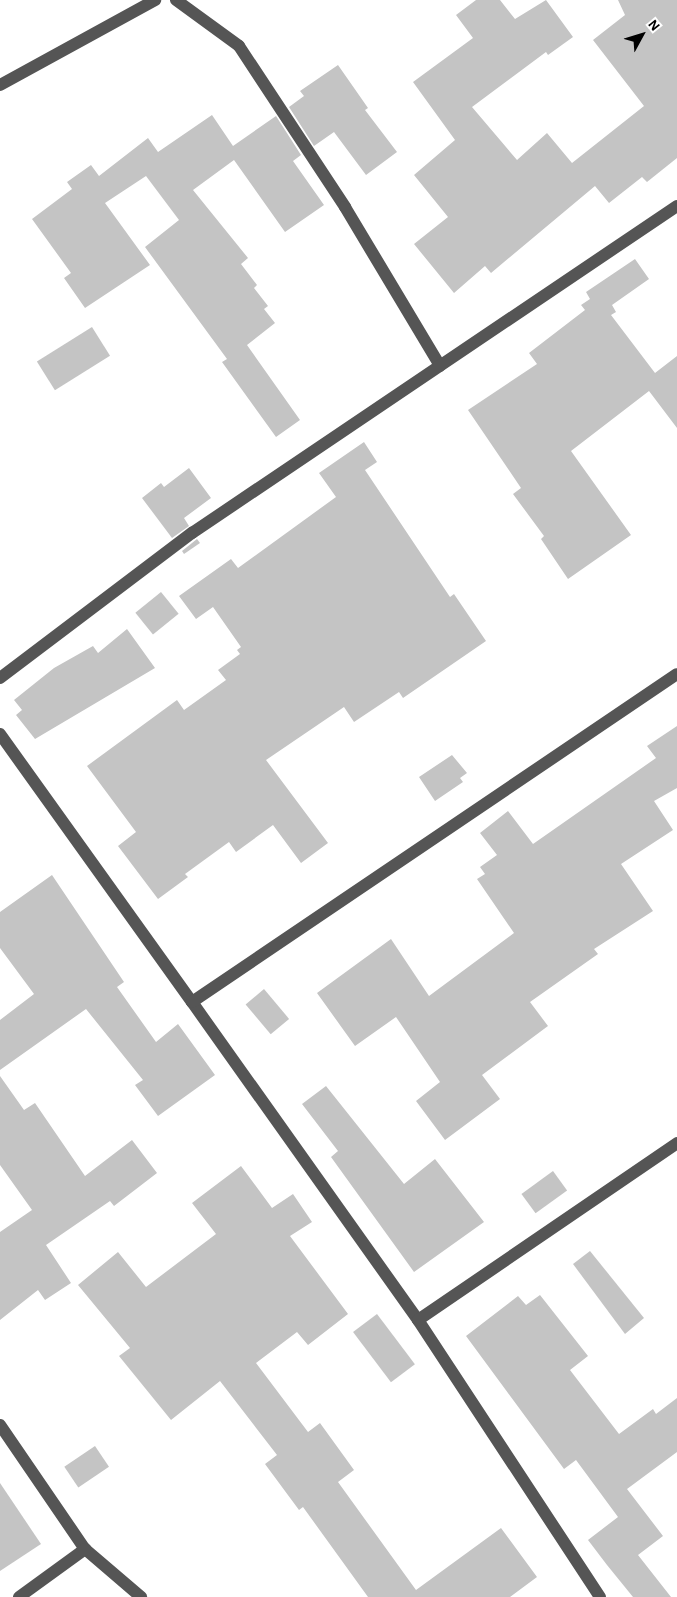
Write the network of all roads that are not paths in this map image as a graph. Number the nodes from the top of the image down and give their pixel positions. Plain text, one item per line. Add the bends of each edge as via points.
1 (155, 0) edge
2 (176, 0) edge
3 (0, 85) edge
4 (677, 206) edge
5 (440, 366) junction
6 (677, 674) edge
7 (0, 678) edge
8 (0, 734) edge
9 (192, 1002) junction
10 (677, 1143) edge
11 (418, 1320) junction
12 (0, 1425) edge
13 (85, 1549) junction
14 (19, 1597) edge
15 (141, 1597) edge
16 (600, 1597) edge

1 - 3 street
2 - 5 street via 239,46 345,207
4 - 5 street
5 - 7 street via 192,533
6 - 9 street
8 - 9 street
9 - 11 street
10 - 11 street
11 - 16 street
12 - 13 street
13 - 14 street
13 - 15 street

